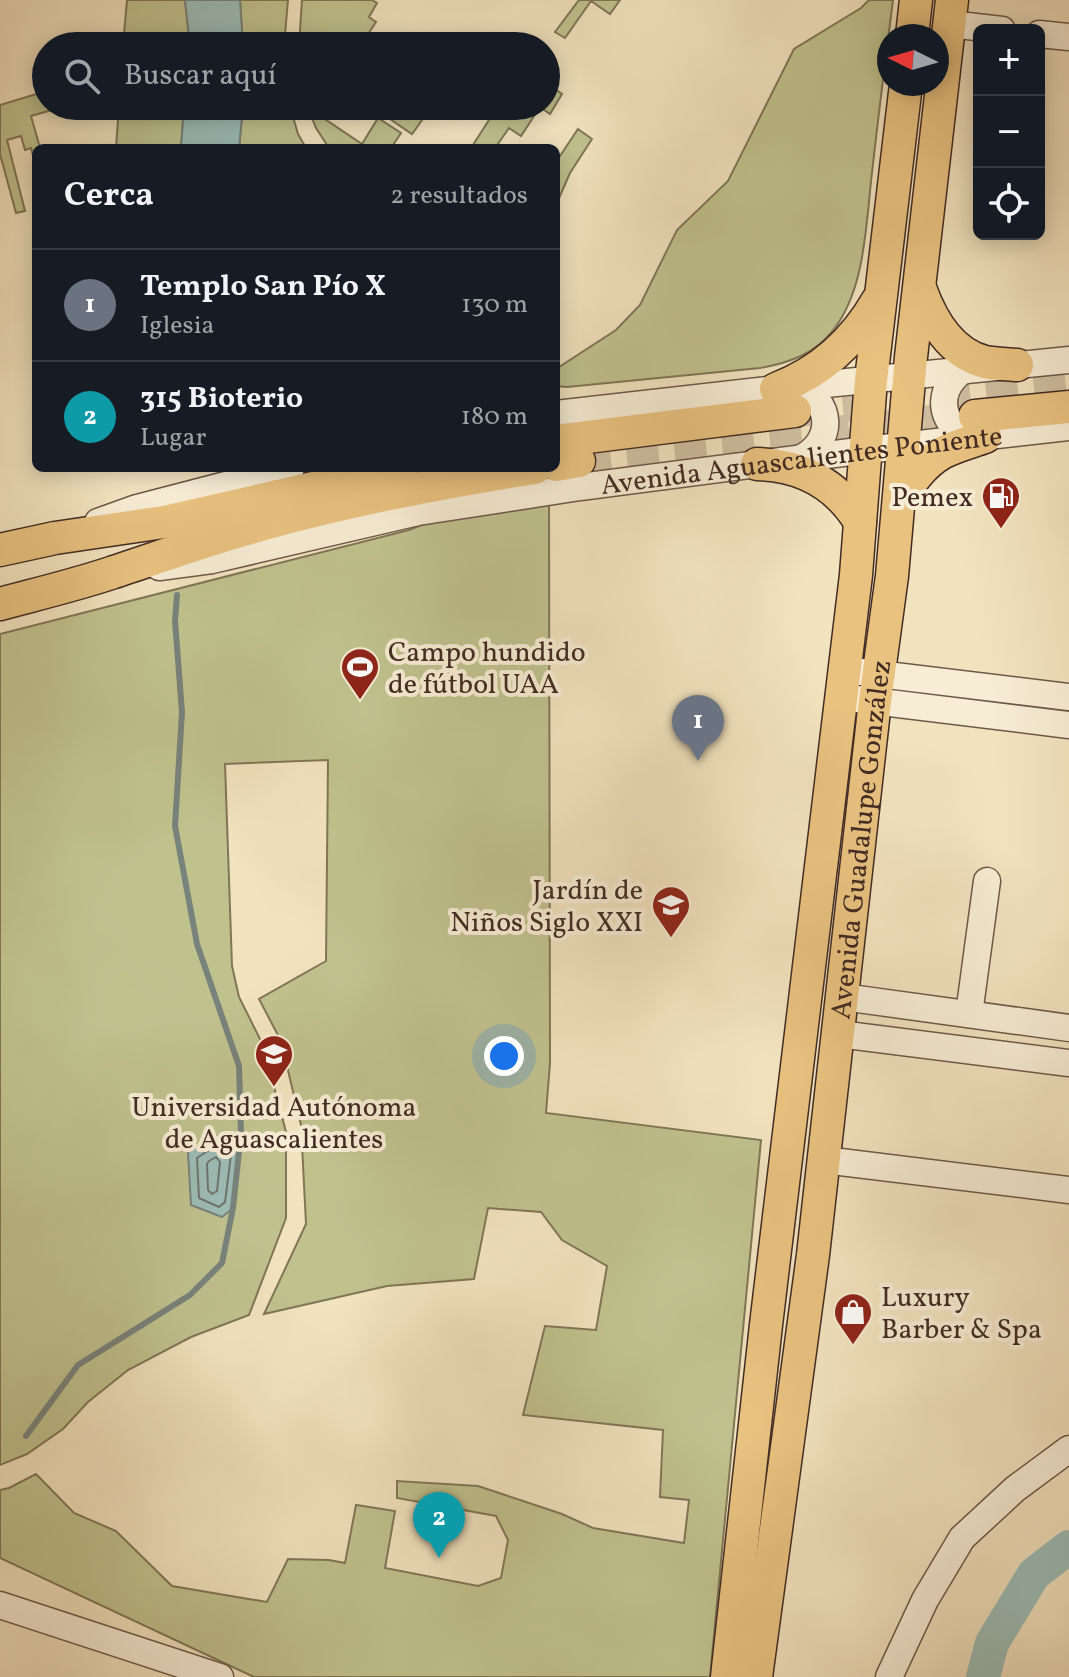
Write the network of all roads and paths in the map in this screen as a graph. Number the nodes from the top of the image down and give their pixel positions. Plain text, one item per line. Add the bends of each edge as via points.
1 (916, 0) edge
2 (951, 12) edge
3 (913, 24) edge
4 (985, 24) edge
5 (1045, 35) edge
6 (1069, 37) edge
7 (905, 96) edge
8 (920, 288) junction
9 (881, 294) junction
10 (1069, 360) edge
11 (1017, 365) junction
12 (963, 370) junction
13 (910, 375) junction
14 (871, 380) junction
15 (789, 396) junction
16 (1069, 407) edge
17 (560, 414) edge
18 (1069, 427) edge
19 (976, 430) junction
20 (903, 446) junction
21 (866, 450) junction
22 (564, 456) edge
23 (799, 459) junction
24 (757, 464) junction
25 (274, 472) edge
26 (383, 472) edge
27 (509, 472) edge
28 (898, 506) junction
29 (860, 522) junction
30 (55, 538) junction
31 (0, 550) edge
32 (108, 574) junction
33 (0, 604) edge
34 (843, 684) junction
35 (877, 688) junction
36 (1069, 697) edge
37 (1069, 725) edge
38 (987, 881) dead end
39 (843, 997) junction
40 (969, 1014) junction
41 (1069, 1028) edge
42 (839, 1034) junction
43 (1069, 1063) edge
44 (824, 1160) junction
45 (1069, 1190) edge
46 (1069, 1449) edge
47 (0, 1605) edge
48 (220, 1677) edge
49 (727, 1677) edge
50 (756, 1677) edge
51 (889, 1677) edge

1 - 3 main road
2 - 4 street
2 - 8 main road, Avenida Guadalupe González
5 - 6 street
7 - 9 main road, Avenida Guadalupe González
8 - 11 main road via 935,322 956,346 984,361
8 - 13 main road, Avenida Guadalupe González
9 - 14 main road, Avenida Guadalupe González
9 - 15 main road via 861,327
10 - 11 street, Avenida Aguascalientes Poniente
11 - 12 street, Avenida Aguascalientes Poniente
12 - 13 street, Avenida Aguascalientes Poniente
12 - 19 street via 946,391 944,409 953,427
13 - 14 street, Avenida Aguascalientes Poniente
13 - 20 main road, Avenida Guadalupe González
14 - 15 street, Avenida Aguascalientes Poniente
14 - 21 main road, Avenida Guadalupe González
15 - 17 street, Avenida Aguascalientes Poniente
15 - 22 main road, Avenida Aguascalientes Poniente
15 - 23 street via 812,394 826,425 820,442
16 - 19 main road, Avenida Aguascalientes Poniente
18 - 19 street, Avenida Aguascalientes Poniente
19 - 20 street, Avenida Aguascalientes Poniente
19 - 28 main road via 929,463
20 - 21 street, Avenida Aguascalientes Poniente
20 - 28 main road, Avenida Guadalupe González
21 - 23 street, Avenida Aguascalientes Poniente
21 - 29 main road, Avenida Guadalupe González
23 - 24 street, Avenida Aguascalientes Poniente
24 - 29 main road via 791,468 822,481
24 - 32 street, Avenida Aguascalientes Poniente via 418,512 212,560
25 - 30 street via 137,508
26 - 30 main road via 164,522
27 - 32 main road, Avenida Aguascalientes Poniente via 247,528
28 - 35 main road, Avenida Guadalupe González
29 - 34 main road, Avenida Guadalupe González
30 - 31 main road
32 - 33 main road, Avenida Aguascalientes Poniente
34 - 35 street
34 - 49 main road, Avenida Guadalupe González
35 - 36 street
35 - 37 street
35 - 39 main road, Avenida Guadalupe González
38 - 40 street
39 - 40 street
39 - 42 main road, Avenida Guadalupe González
40 - 41 street
42 - 43 street
42 - 44 main road, Avenida Guadalupe González
44 - 45 street
44 - 50 main road, Avenida Guadalupe González
46 - 51 street via 962,1538
47 - 48 street

